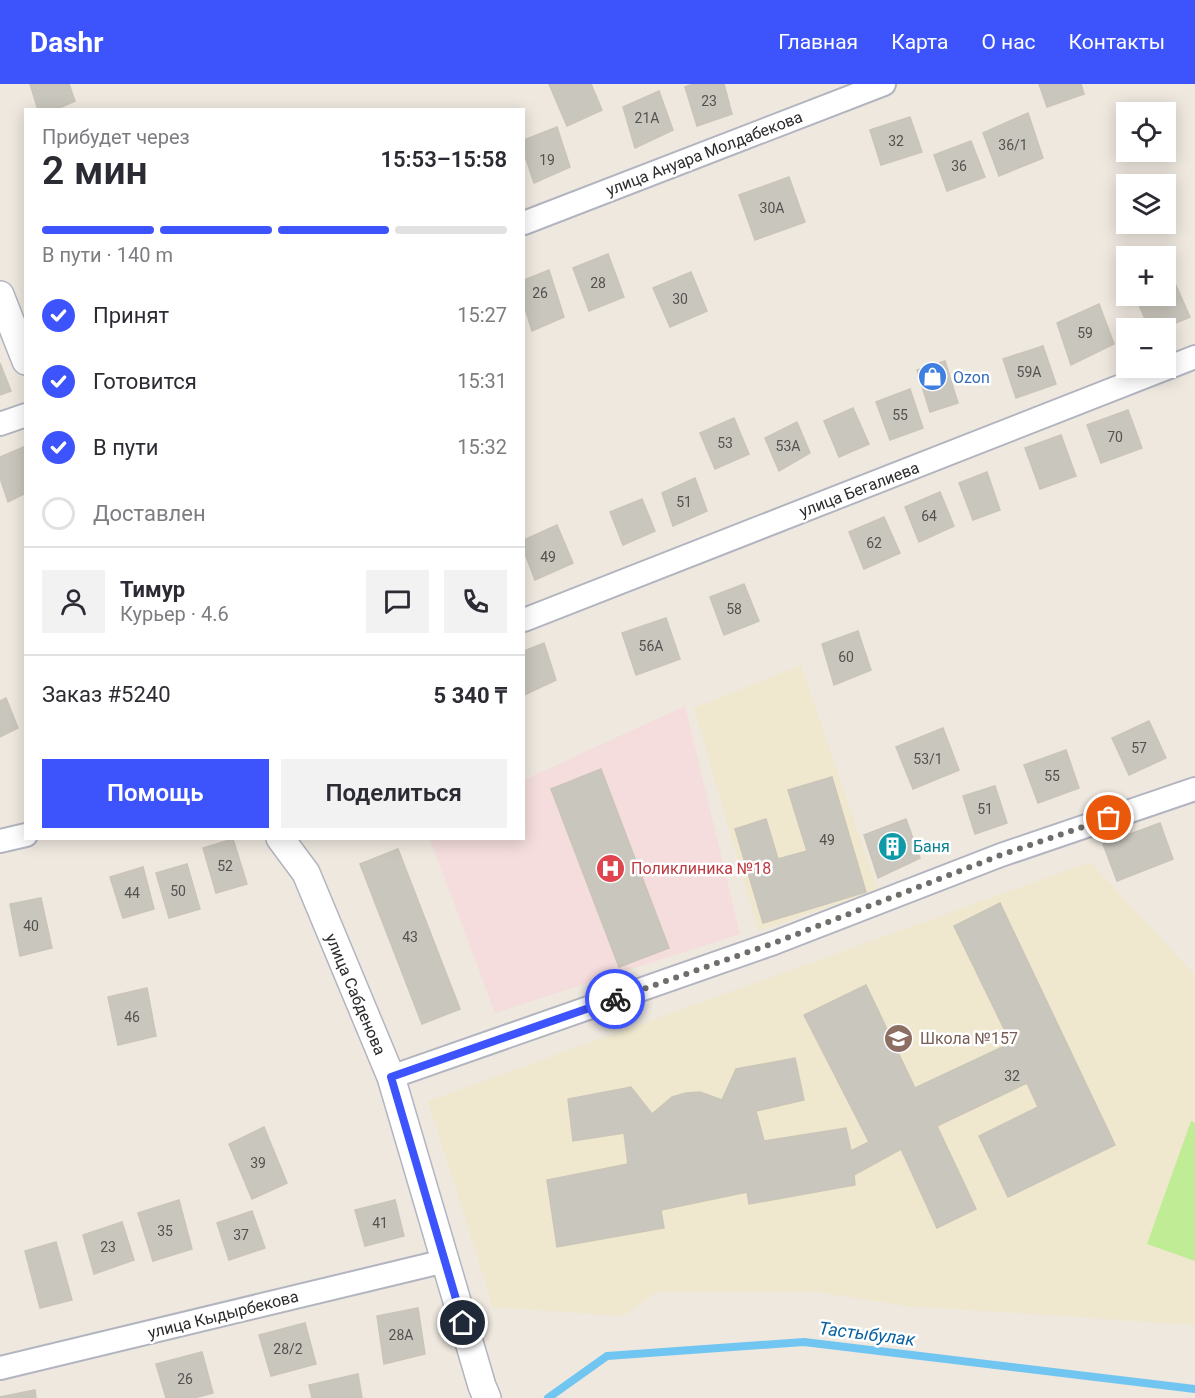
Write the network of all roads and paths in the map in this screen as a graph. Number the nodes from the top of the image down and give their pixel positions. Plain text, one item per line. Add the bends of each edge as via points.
1 (884, 84) edge
2 (525, 223) edge
3 (0, 295) edge
4 (24, 356) edge
5 (1195, 357) edge
6 (24, 416) edge
7 (0, 424) edge
8 (525, 620) edge
9 (1195, 789) edge
10 (24, 835) edge
11 (281, 840) edge
12 (0, 841) edge
13 (391, 1077) junction
14 (445, 1261) junction
15 (0, 1368) edge
16 (487, 1398) edge

1 - 2 street, улица Ануара Молдабекова
3 - 4 street
5 - 8 street, улица Бегалиева
6 - 7 street
9 - 13 street via 1001,855 774,943
10 - 12 street
11 - 13 street, улица Сабденова via 306,873
13 - 14 street, улица Сабденова
14 - 15 street, улица Кыдырбекова
14 - 16 street, улица Сабденова

